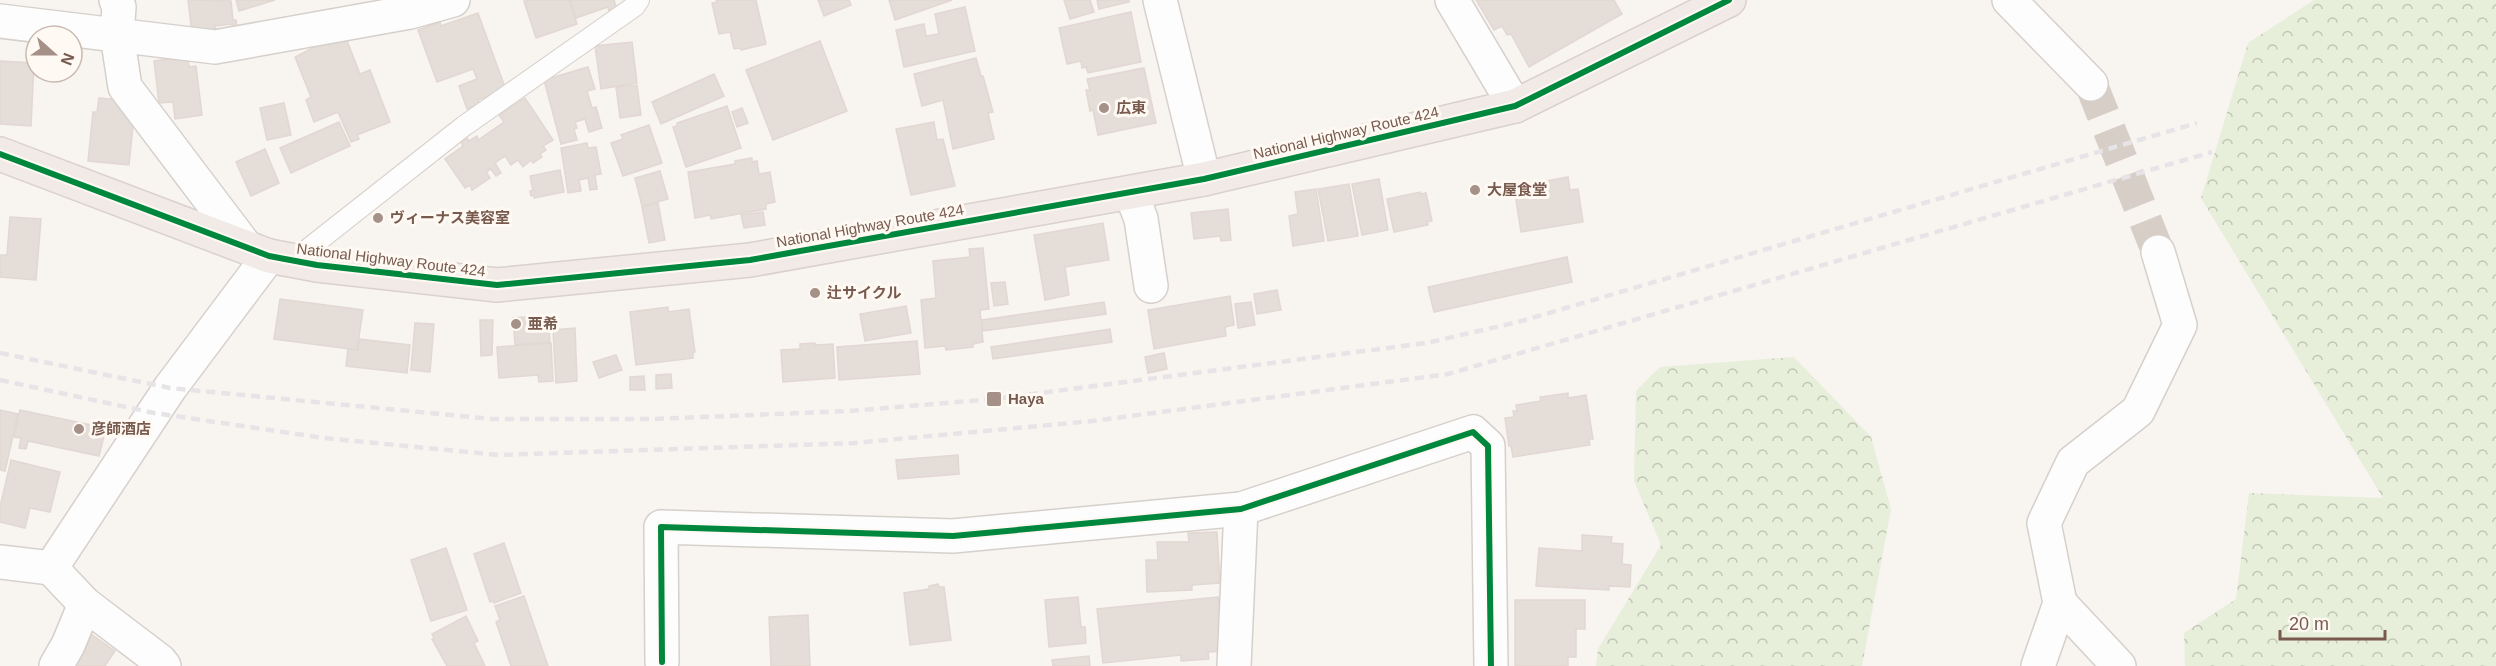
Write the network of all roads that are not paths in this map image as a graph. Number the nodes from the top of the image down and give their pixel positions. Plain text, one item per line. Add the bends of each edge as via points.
1 (116, 0) edge
2 (453, 0) edge
3 (639, 0) edge
4 (1160, 0) edge
5 (1452, 0) edge
6 (1729, 0) edge
7 (2009, 0) edge
8 (0, 21) edge
9 (117, 35) junction
10 (2091, 84) tunnel mouth
11 (1515, 106) junction
12 (0, 154) edge
13 (1204, 178) junction
14 (1131, 193) junction
15 (2158, 252) tunnel mouth
16 (270, 254) junction
17 (1151, 286) dead end
18 (1241, 509) junction
19 (0, 562) edge
20 (51, 568) junction
21 (2060, 603) junction
22 (85, 604) junction
23 (660, 665) edge
24 (56, 666) edge
25 (164, 666) edge
26 (1234, 666) edge
27 (1491, 666) edge
28 (2038, 666) edge
29 (2119, 666) edge

1 - 9 street
2 - 9 street via 410,12 215,47
3 - 16 lane via 464,126
4 - 13 street
5 - 11 street
6 - 11 highway, National Highway Route 424
7 - 10 street
8 - 9 street
9 - 16 street via 125,87
11 - 13 highway, National Highway Route 424
12 - 16 highway, National Highway Route 424
13 - 14 highway, National Highway Route 424
14 - 16 highway, National Highway Route 424 via 750,260 497,285 317,265
14 - 17 street via 1141,219
15 - 21 street via 2180,325 2138,411 2073,462 2044,523
16 - 20 street via 170,388
18 - 23 street via 953,536 661,527
18 - 26 street
18 - 27 street via 1473,432 1488,446
19 - 20 street
20 - 22 street
21 - 28 street
21 - 29 street
22 - 24 street
22 - 25 street

